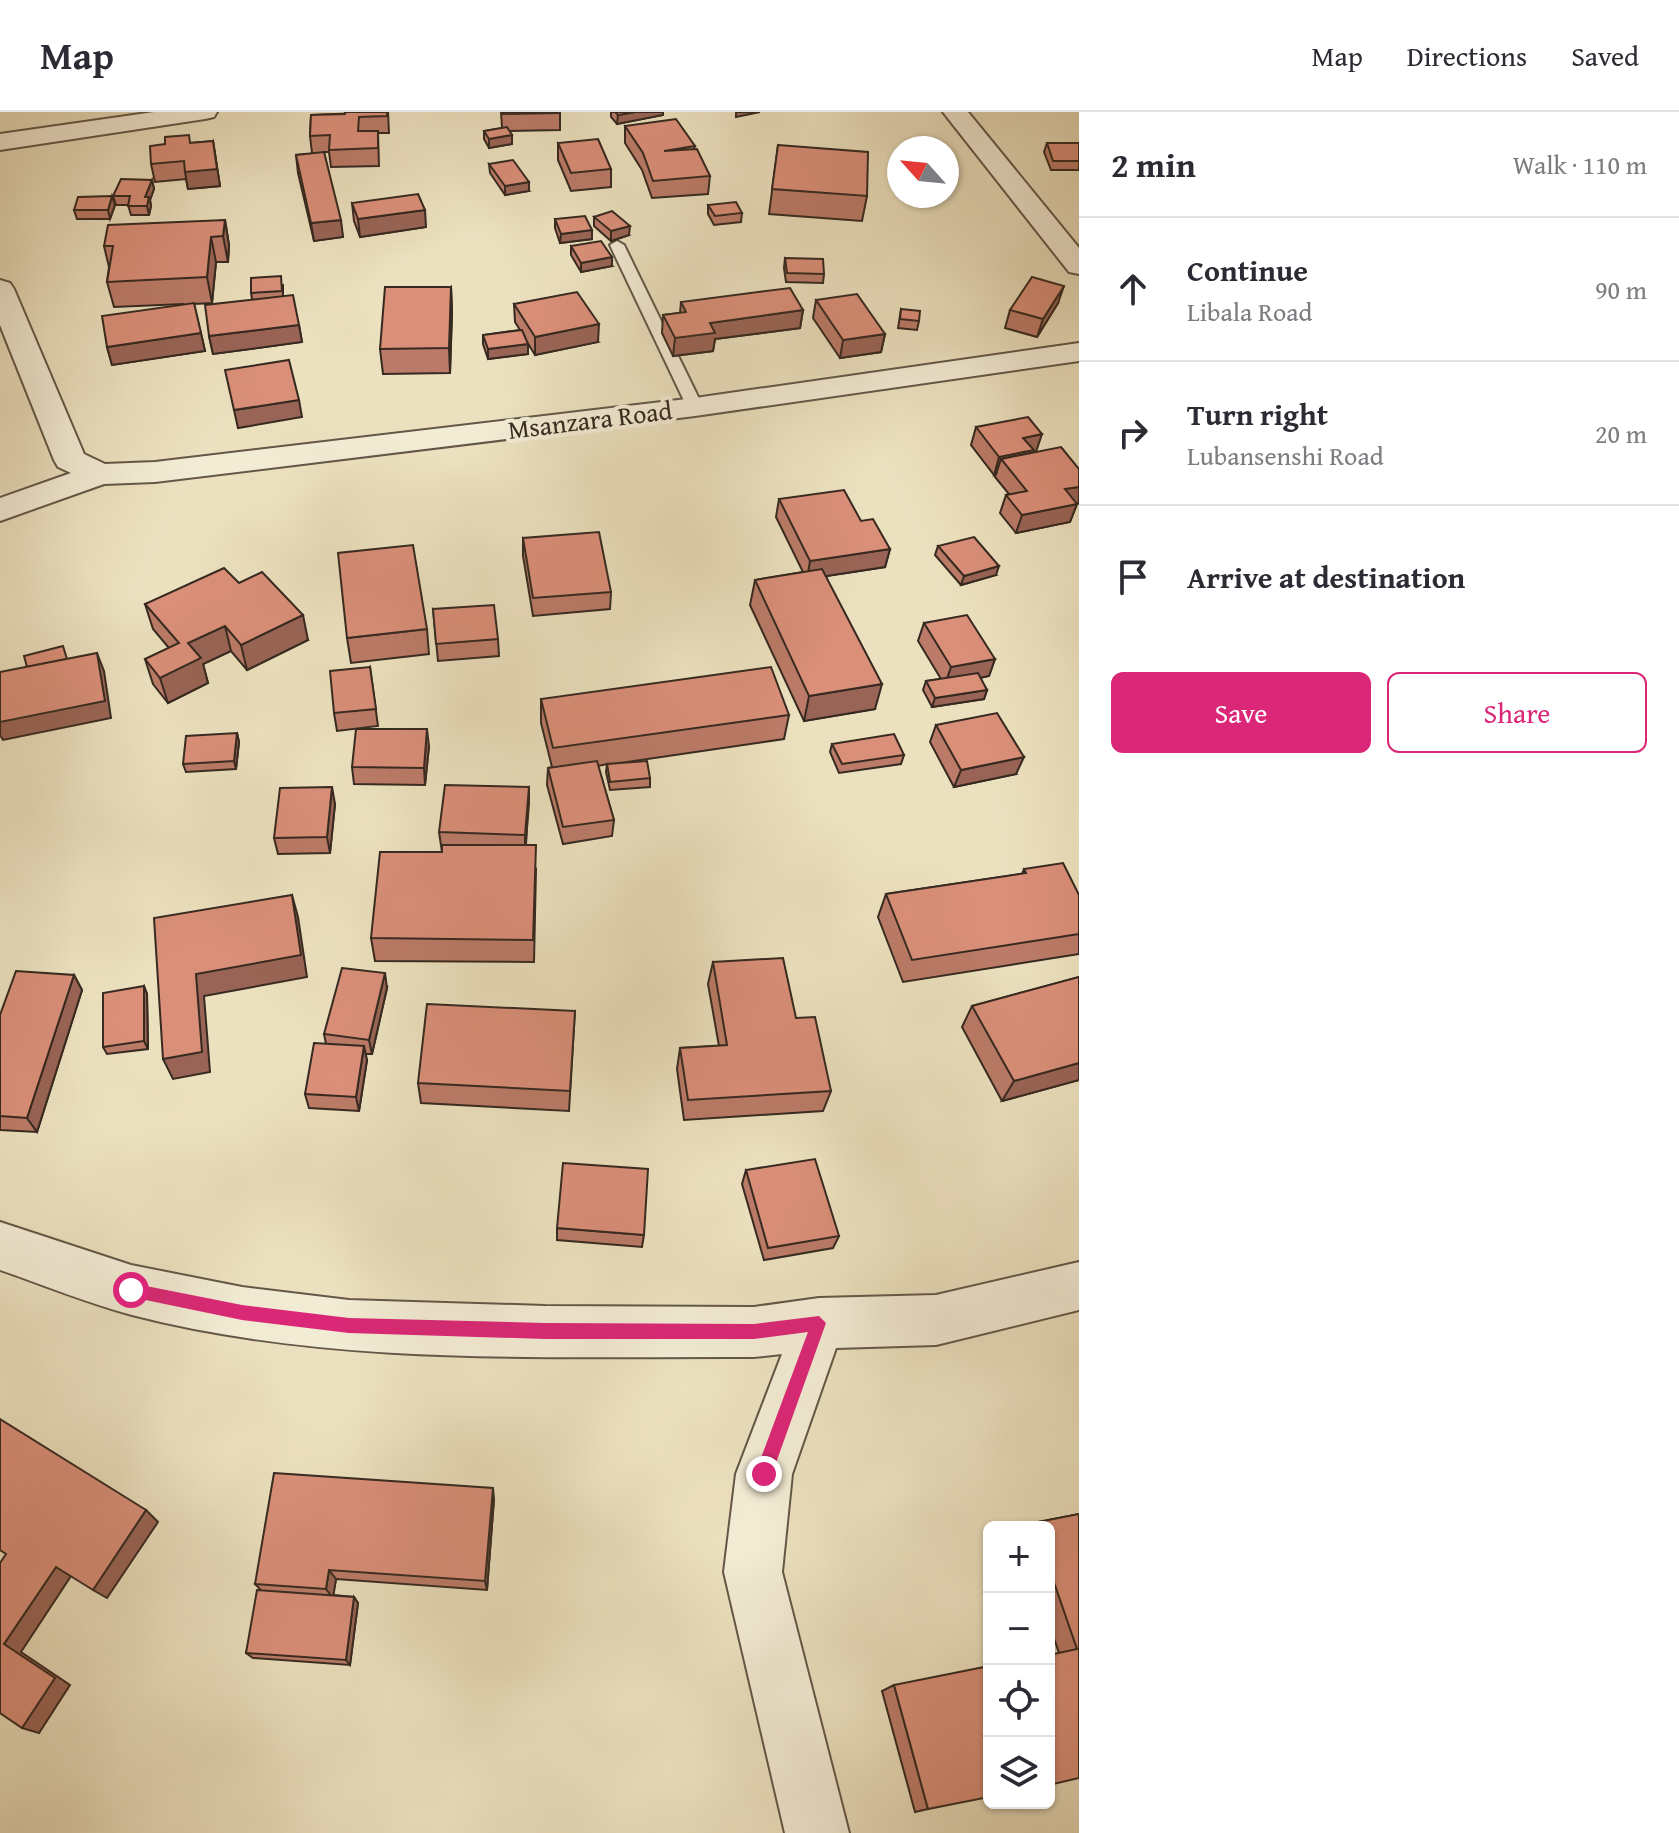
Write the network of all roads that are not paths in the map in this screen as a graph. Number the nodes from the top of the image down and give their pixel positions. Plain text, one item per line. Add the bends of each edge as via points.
1 (205, 112) edge
2 (955, 112) edge
3 (0, 142) edge
4 (617, 245) dead end
5 (1079, 266) edge
6 (0, 289) edge
7 (1079, 352) edge
8 (695, 407) junction
9 (100, 474) junction
10 (0, 510) edge
11 (0, 1246) edge
12 (1079, 1286) edge
13 (819, 1323) junction
14 (817, 1833) edge

1 - 3 street
2 - 5 street
4 - 8 lane
6 - 9 street via 70,460
7 - 8 street, Msanzara Road
8 - 9 street, Msanzara Road via 155,472
9 - 10 street, Msanzara Road
11 - 13 street via 131,1290 242,1312 349,1325 754,1332
12 - 13 street via 936,1320
13 - 14 street via 764,1474 753,1572

